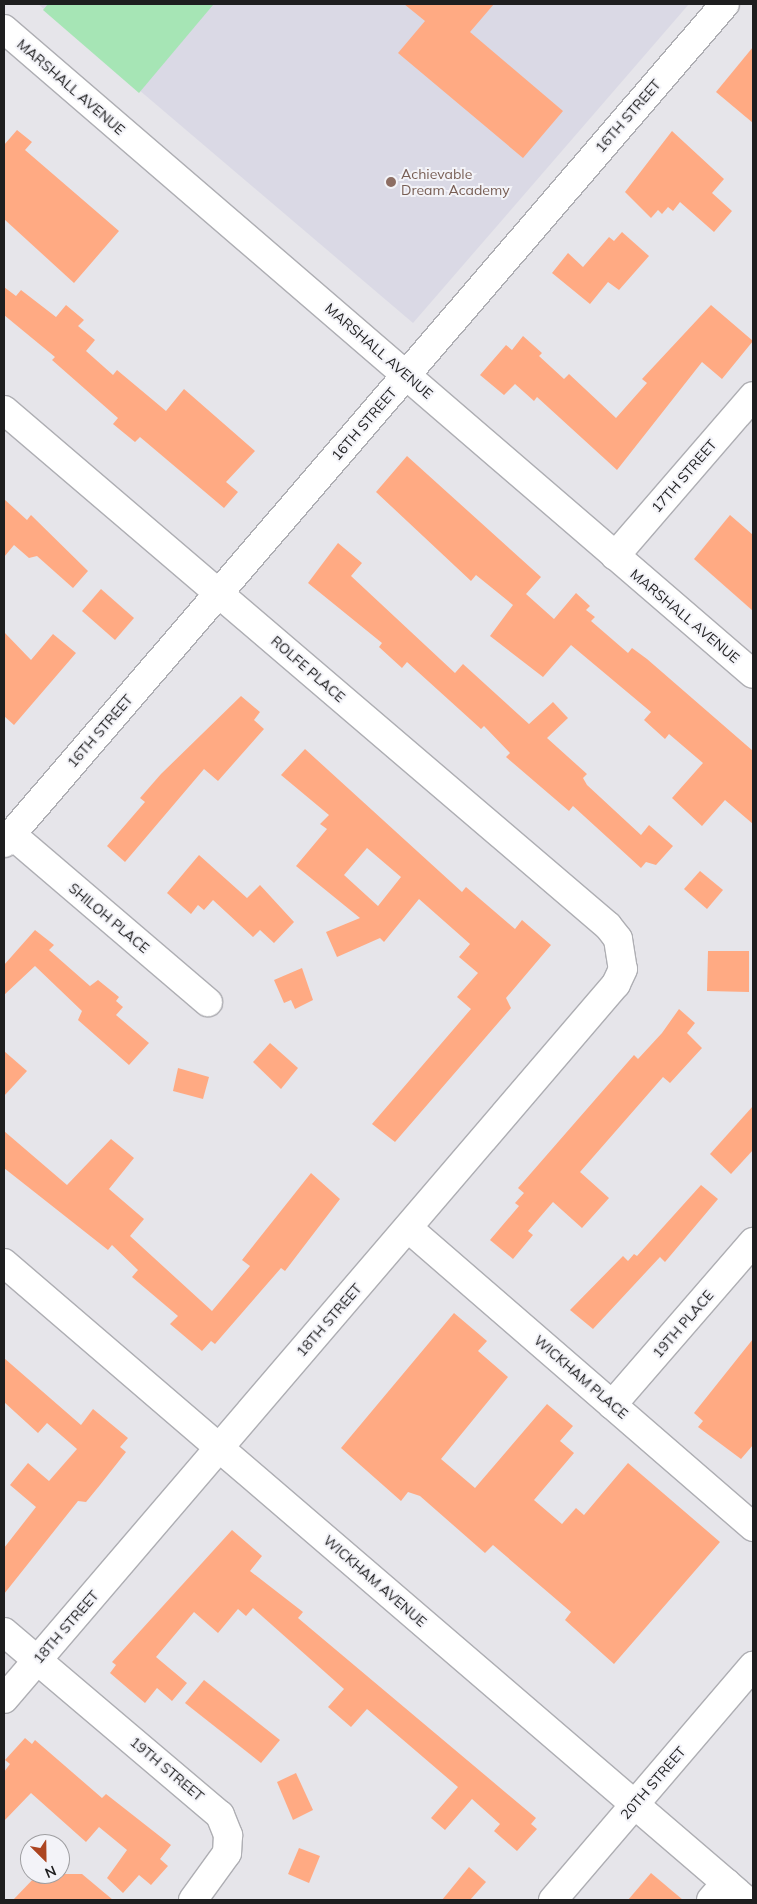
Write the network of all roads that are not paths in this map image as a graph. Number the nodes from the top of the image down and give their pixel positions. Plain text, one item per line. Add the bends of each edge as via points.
1 (725, 4) edge
2 (4, 29) edge
3 (406, 375) junction
4 (753, 396) edge
5 (4, 410) edge
6 (615, 556) junction
7 (219, 593) junction
8 (753, 674) edge
9 (8, 839) edge
10 (611, 930) joint
11 (208, 1002) dead end
12 (408, 1228) junction
13 (753, 1242) edge
14 (4, 1263) edge
15 (612, 1405) junction
16 (220, 1448) junction
17 (753, 1527) edge
18 (4, 1632) edge
19 (37, 1660) junction
20 (753, 1666) edge
21 (4, 1699) edge
22 (635, 1805) junction
23 (728, 1895) edge
24 (193, 1900) edge
25 (553, 1900) edge

1 - 3 street, 16TH STREET
2 - 3 street, MARSHALL AVENUE
3 - 6 street, MARSHALL AVENUE
3 - 7 street, 16TH STREET
4 - 6 street, 17TH STREET
5 - 7 street, ROLFE PLACE
6 - 8 street, MARSHALL AVENUE
7 - 9 street, 16TH STREET
7 - 10 street, ROLFE PLACE
9 - 11 street, SHILOH PLACE
10 - 12 street, 18TH STREET via 622,954 623,969 616,984
12 - 15 street, WICKHAM PLACE
12 - 16 street, 18TH STREET
13 - 15 street, 19TH PLACE
14 - 16 street, WICKHAM AVENUE
15 - 17 street, WICKHAM PLACE
16 - 19 street, 18TH STREET
16 - 22 street, WICKHAM AVENUE
18 - 19 street
19 - 21 street, 18TH STREET
19 - 24 street, 19TH STREET via 220,1815 228,1835 227,1852
20 - 22 street, 20TH STREET
22 - 23 street, WICKHAM AVENUE
22 - 25 street, 20TH STREET

